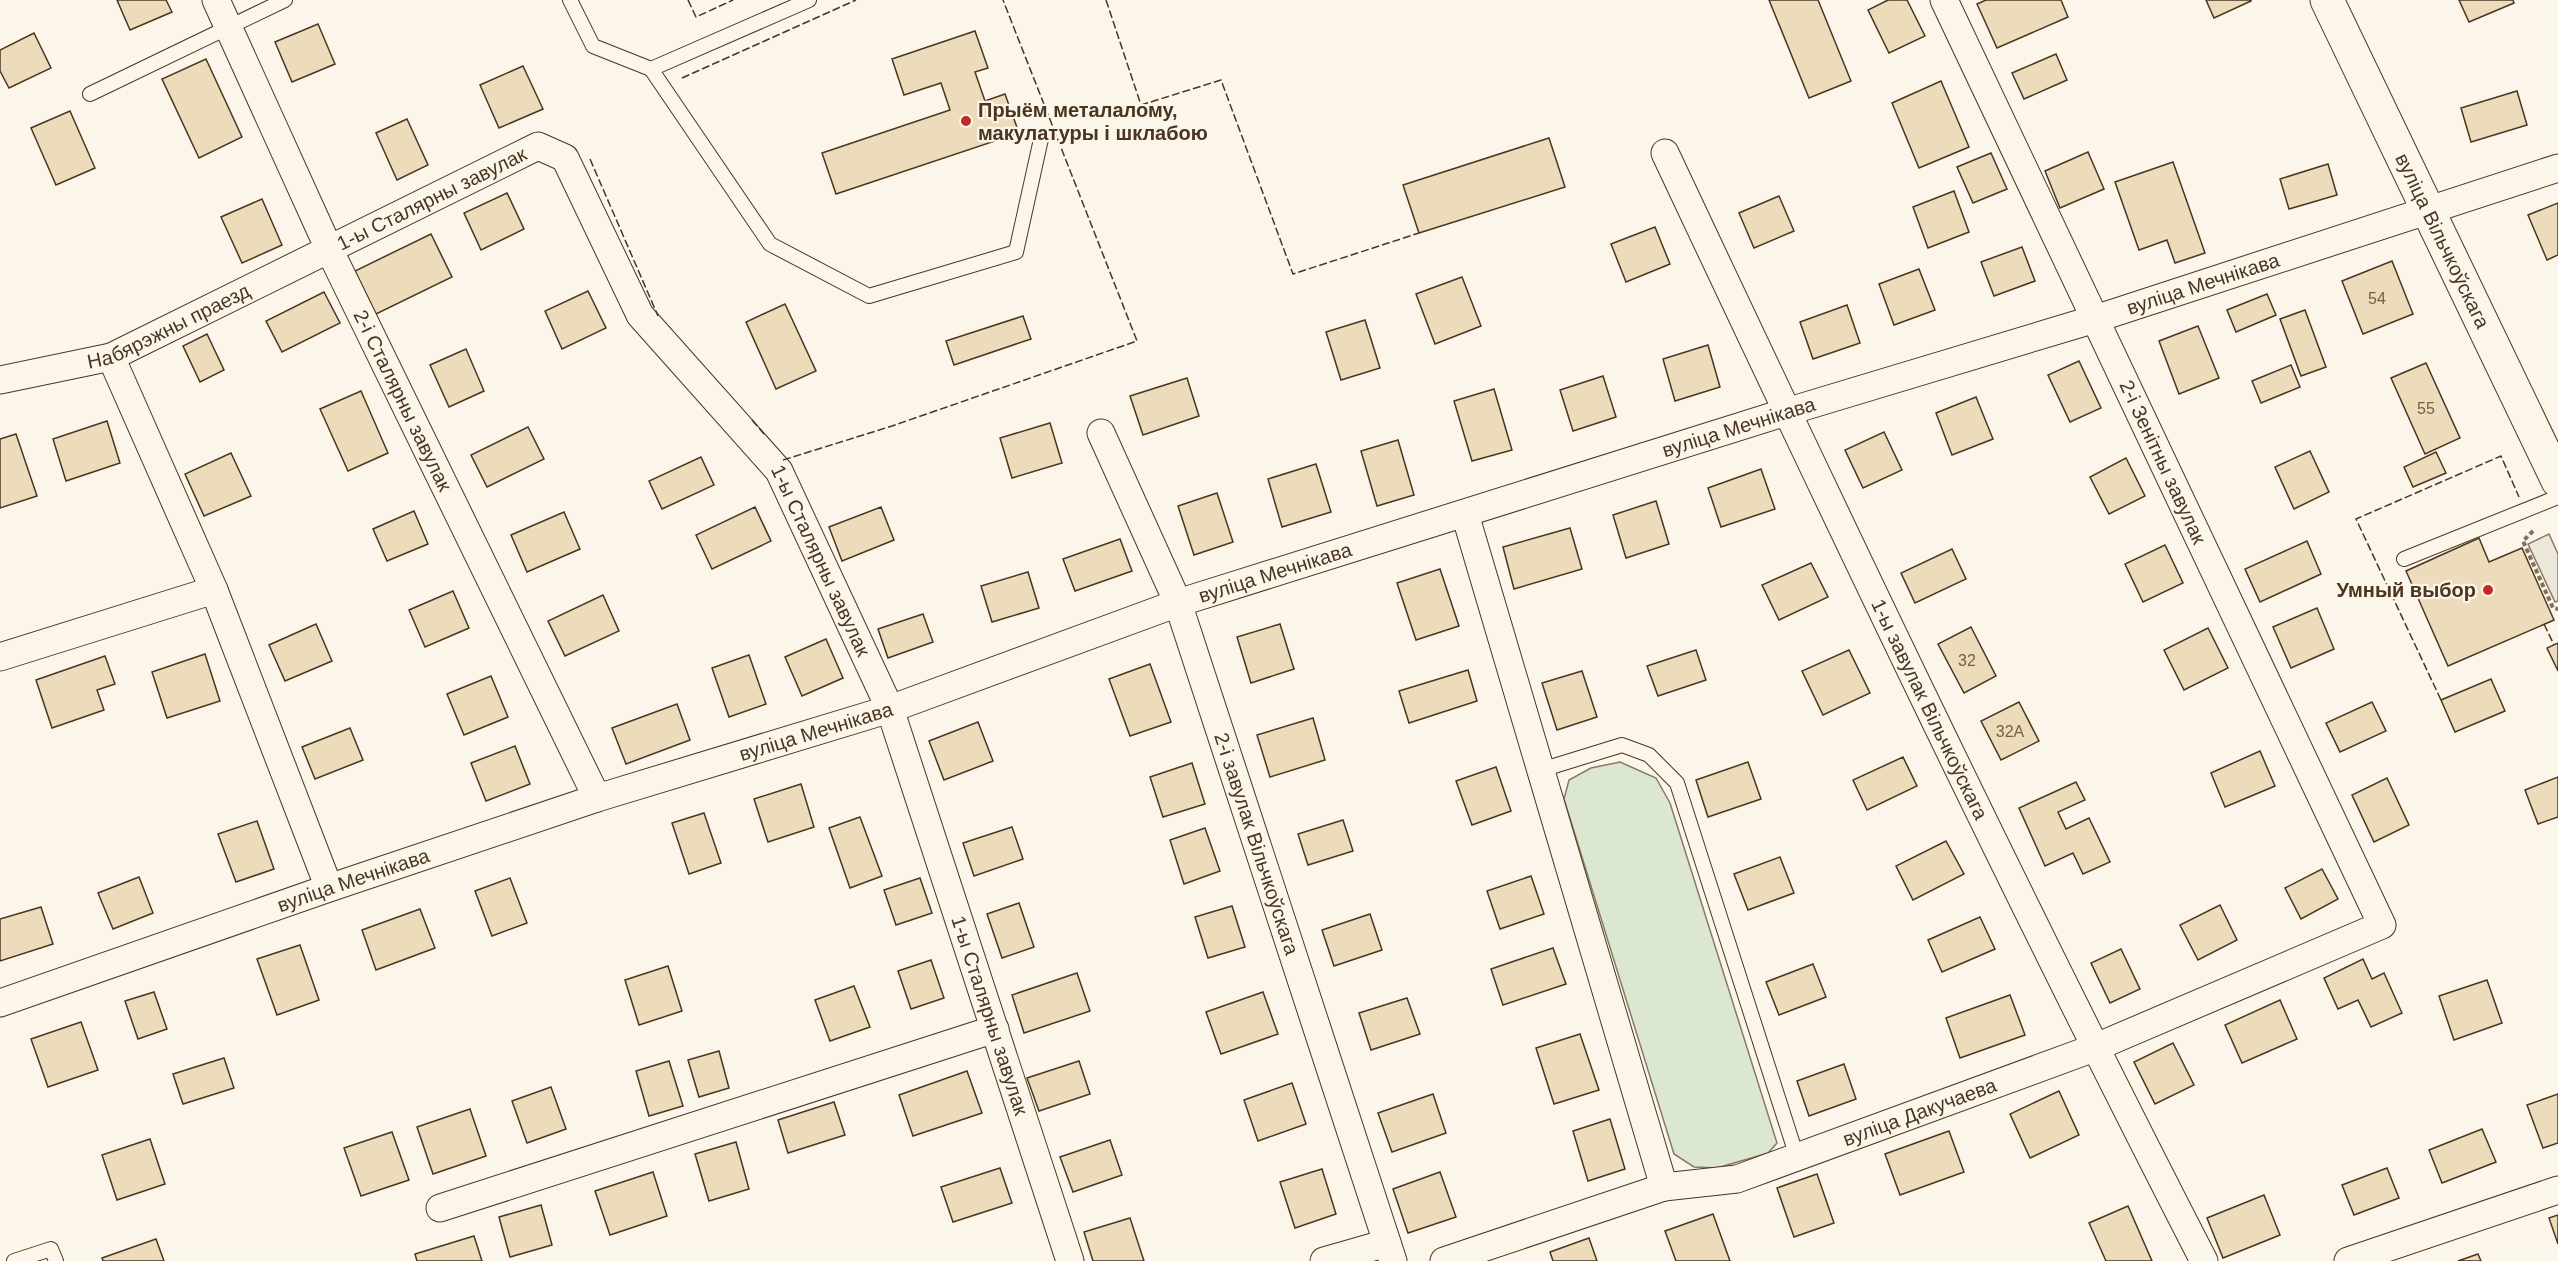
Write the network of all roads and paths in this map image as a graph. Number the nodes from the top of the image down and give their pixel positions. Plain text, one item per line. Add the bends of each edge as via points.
1 (216, 0) edge
2 (285, 0) edge
3 (570, 0) edge
4 (809, 0) edge
5 (1944, 0) edge
6 (2327, 0) edge
7 (228, 28) junction
8 (651, 69) junction
9 (90, 94) dead end
10 (1041, 139) dead end
11 (1665, 153) dead end
12 (2558, 168) edge
13 (2429, 211) junction
14 (328, 249) junction
15 (2095, 319) junction
16 (111, 357) junction
17 (0, 380) edge
18 (1786, 411) junction
19 (1101, 433) dead end
20 (2558, 481) edge
21 (2558, 497) edge
22 (2531, 508) junction
23 (1465, 514) junction
24 (2404, 559) dead end
25 (214, 590) junction
26 (1178, 603) junction
27 (2558, 609) edge
28 (0, 657) edge
29 (890, 709) junction
30 (1541, 770) junction
31 (597, 798) junction
32 (329, 888) junction
33 (2382, 925) joint
34 (0, 1003) edge
35 (995, 1029) junction
36 (2094, 1048) junction
37 (1797, 1157) junction
38 (1664, 1187) junction
39 (2558, 1190) edge
40 (440, 1208) dead end
41 (1390, 1252) edge
42 (14, 1261) edge
43 (56, 1261) edge
44 (1070, 1261) edge
45 (1324, 1261) edge
46 (1444, 1261) edge
47 (2204, 1261) edge
48 (2348, 1261) edge

1 - 7 street, 2-і Сталярны завулак
2 - 7 lane
3 - 8 lane via 593,46
4 - 8 lane
5 - 15 street, 2-і Зенітны завулак
6 - 13 main road, вуліца Вільчкоўскага
7 - 9 lane
7 - 14 street, 2-і Сталярны завулак
8 - 10 lane via 770,244 869,296 1016,252
11 - 18 street, 1-ы завулак Вільчкоўскага
12 - 13 street, вуліца Мечнікава
13 - 15 street, вуліца Мечнікава
13 - 20 main road, вуліца Вільчкоўскага
14 - 16 street, Набярэжны праезд
14 - 29 street, 1-ы Сталярны завулак via 538,146 565,158 640,315 779,471
14 - 31 street, 2-і Сталярны завулак
15 - 18 street, вуліца Мечнікава
15 - 33 street, 2-і Зенітны завулак
16 - 17 street, Набярэжны праезд
16 - 25 street
18 - 23 street, вуліца Мечнікава
18 - 36 street, 1-ы завулак Вільчкоўскага
19 - 26 street, 2-і завулак Вільчкоўскага
21 - 22 lane
22 - 24 lane
22 - 27 path via 2538,526 2523,542 2553,608
23 - 26 street, вуліца Мечнікава
23 - 30 street
25 - 28 street
25 - 32 street
26 - 29 street, вуліца Мечнікава
26 - 41 street, 2-і завулак Вільчкоўскага
29 - 31 street, вуліца Мечнікава
29 - 35 street, 1-ы Сталярны завулак
30 - 37 lane via 1622,745 1649,755 1677,783
30 - 38 street
31 - 32 street, вуліца Мечнікава
32 - 34 street, вуліца Мечнікава
33 - 36 street, вуліца Дакучаева
35 - 40 street
35 - 44 street, 1-ы Сталярны завулак
36 - 37 street, вуліца Дакучаева
36 - 47 street, 1-ы завулак Вільчкоўскага
37 - 38 street, вуліца Дакучаева via 1737,1179
38 - 46 street, вуліца Дакучаева
39 - 48 street
41 - 45 street
42 - 43 lane via 51,1249

